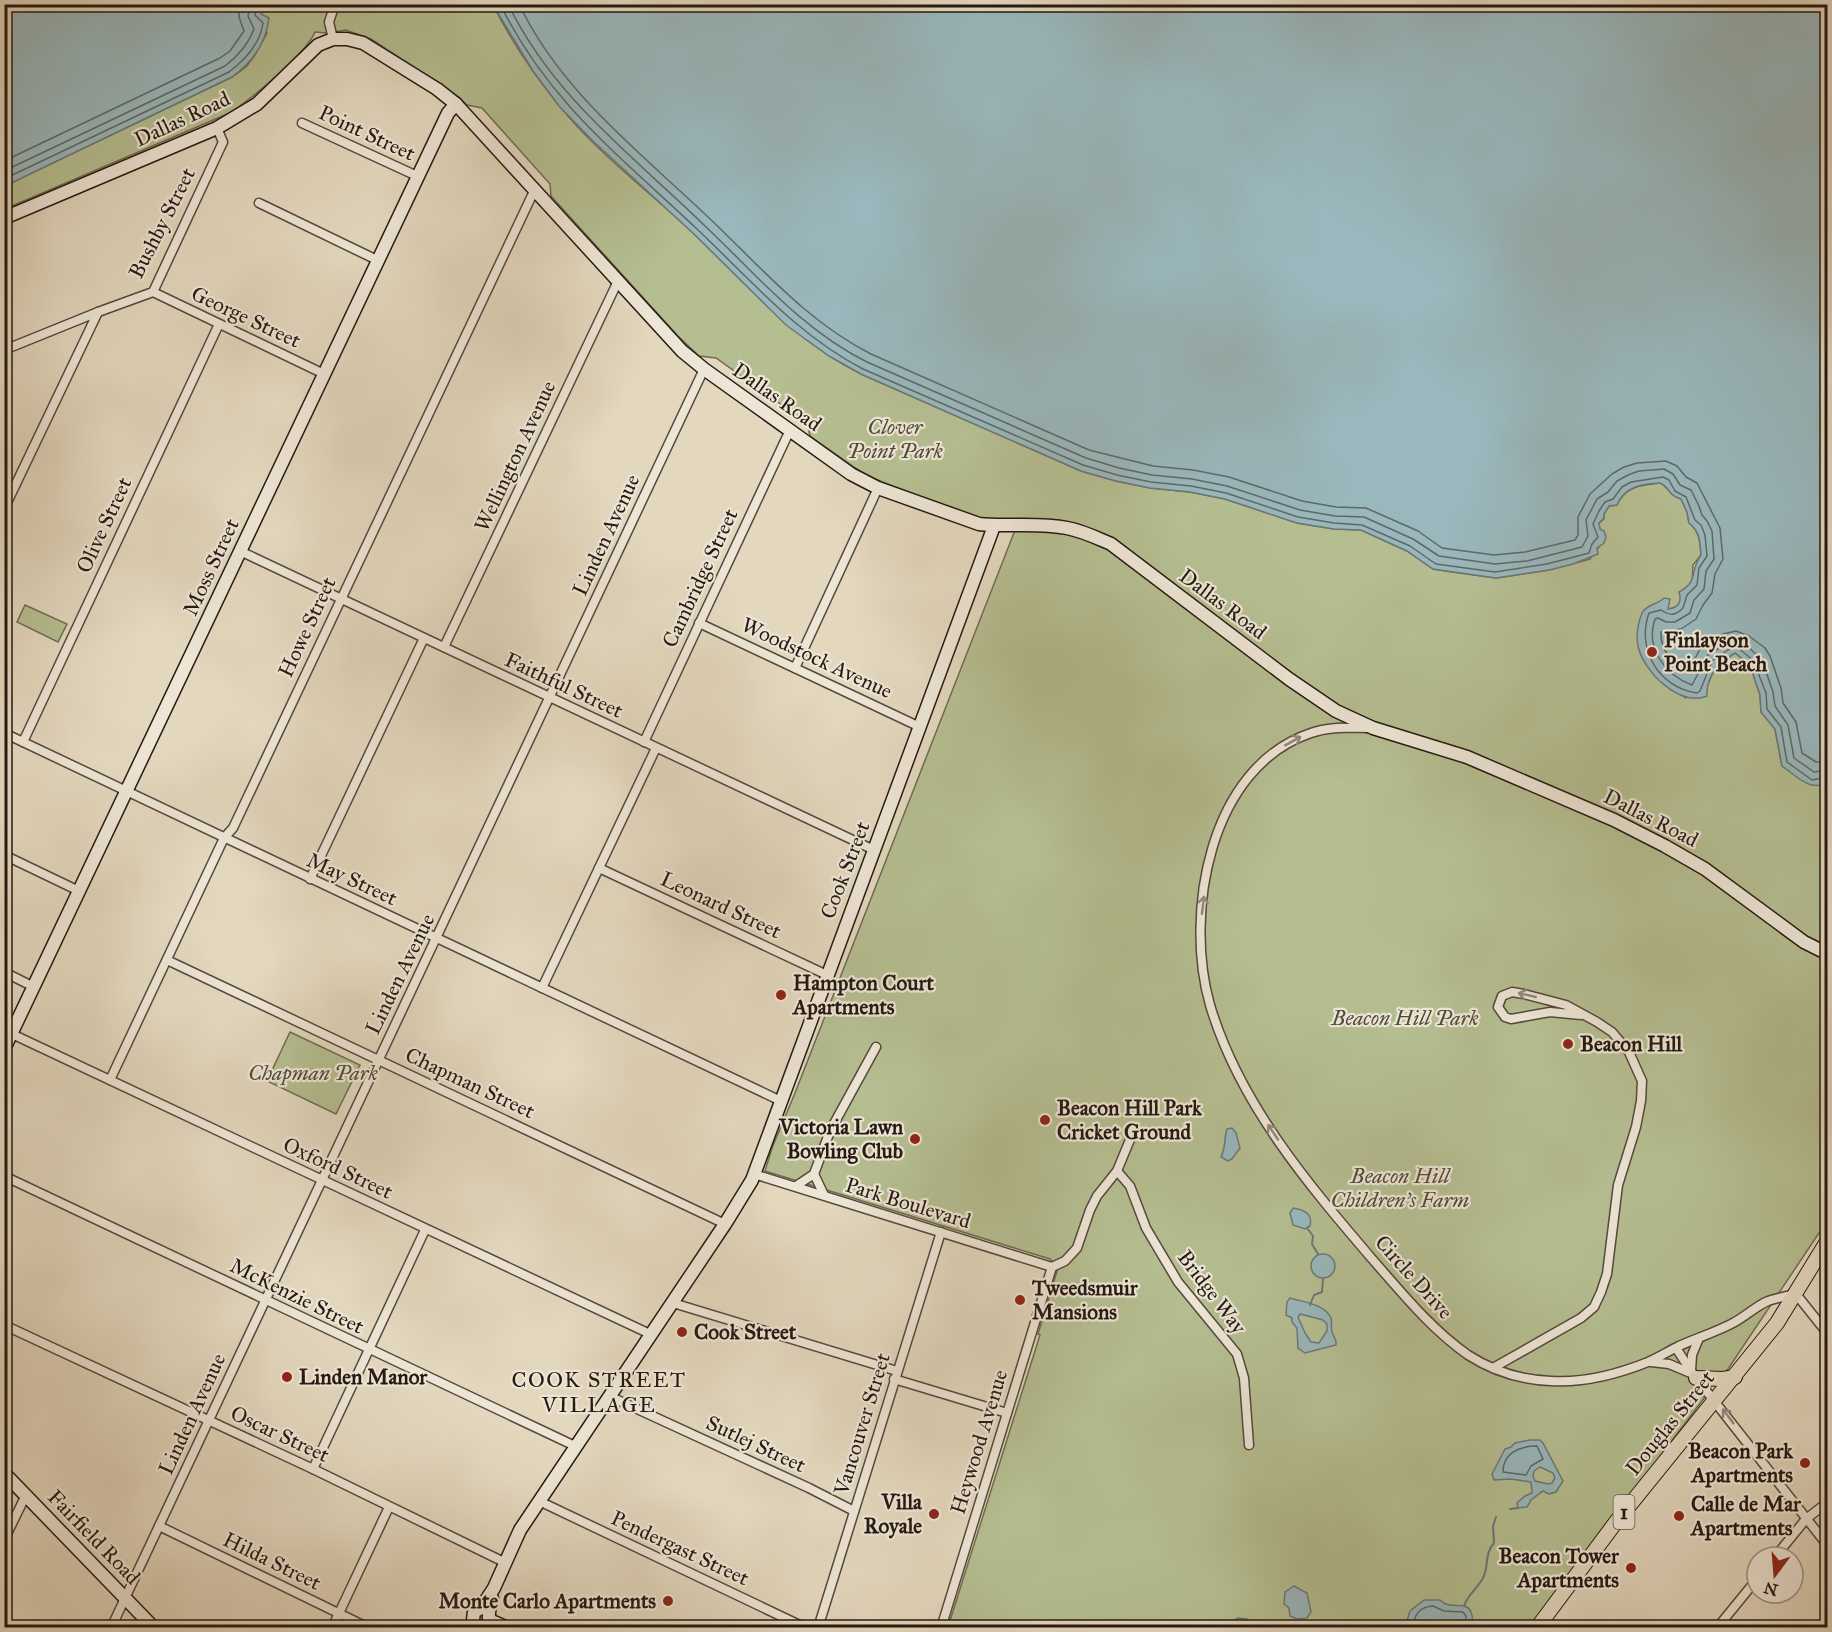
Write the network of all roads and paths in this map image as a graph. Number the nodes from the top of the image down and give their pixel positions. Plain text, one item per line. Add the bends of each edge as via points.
1 (335, 4) edge
2 (333, 39) junction
3 (456, 104) junction
4 (302, 123) dead end
5 (217, 128) junction
6 (417, 176) junction
7 (535, 189) junction
8 (259, 203) dead end
9 (4, 218) edge
10 (377, 260) junction
11 (618, 281) junction
12 (153, 292) junction
13 (98, 312) junction
14 (219, 324) junction
15 (4, 350) edge
16 (704, 369) junction
17 (324, 374) junction
18 (790, 430) junction
19 (878, 488) junction
20 (4, 509) edge
21 (994, 526) junction
22 (240, 551) junction
23 (340, 598) junction
24 (699, 623) junction
25 (424, 638) junction
26 (444, 647) junction
27 (795, 668) junction
28 (549, 698) junction
29 (920, 727) junction
30 (1373, 728) junction
31 (4, 733) edge
32 (22, 742) junction
33 (644, 742) junction
34 (656, 748) junction
35 (126, 792) junction
36 (224, 838) junction
37 (874, 850) junction
38 (4, 855) edge
39 (599, 868) junction
40 (310, 879) junction
41 (79, 891) junction
42 (437, 939) junction
43 (1827, 954) edge
44 (167, 960) junction
45 (4, 972) edge
46 (827, 975) junction
47 (34, 987) junction
48 (542, 988) junction
49 (1581, 1015) junction
50 (12, 1035) junction
51 (876, 1047) dead end
52 (4, 1049) edge
53 (378, 1060) junction
54 (110, 1080) junction
55 (782, 1101) junction
56 (1134, 1130) dead end
57 (1117, 1170) junction
58 (754, 1174) junction
59 (814, 1174) junction
60 (4, 1176) edge
61 (322, 1180) junction
62 (796, 1186) junction
63 (824, 1195) junction
64 (725, 1224) junction
65 (425, 1230) junction
66 (941, 1232) junction
67 (1827, 1240) edge
68 (1052, 1267) junction
69 (1796, 1294) junction
70 (266, 1300) junction
71 (672, 1302) junction
72 (4, 1325) edge
73 (650, 1334) junction
74 (1827, 1334) edge
75 (1699, 1338) junction
76 (1676, 1348) junction
77 (369, 1350) junction
78 (1647, 1362) junction
79 (1493, 1368) junction
80 (1694, 1374) junction
81 (896, 1375) junction
82 (1735, 1377) junction
83 (609, 1396) junction
84 (1715, 1400) junction
85 (1006, 1413) junction
86 (209, 1421) junction
87 (1250, 1445) dead end
88 (575, 1446) junction
89 (313, 1469) junction
90 (4, 1473) edge
91 (26, 1495) junction
92 (539, 1501) junction
93 (1827, 1502) edge
94 (389, 1507) junction
95 (854, 1511) junction
96 (1806, 1519) junction
97 (159, 1526) junction
98 (4, 1540) edge
99 (1785, 1545) edge
100 (1827, 1546) edge
101 (506, 1563) junction
102 (1745, 1594) edge
103 (125, 1597) junction
104 (339, 1613) junction
105 (481, 1620) edge
106 (111, 1628) edge
107 (154, 1628) edge
108 (332, 1628) edge
109 (369, 1628) edge
110 (508, 1628) edge
111 (806, 1628) edge
112 (818, 1628) edge
113 (940, 1628) edge
114 (1537, 1628) edge
115 (1717, 1628) edge

1 - 2 street via 329,22
2 - 3 main road, Dallas Road via 363,43
2 - 5 main road, Dallas Road via 318,45 257,104
3 - 6 main road, Moss Street
3 - 7 main road, Dallas Road
4 - 6 street, Point Street
5 - 9 main road, Dallas Road
5 - 12 street, Bushby Street via 223,142
6 - 10 main road, Moss Street
7 - 11 main road, Dallas Road
7 - 23 street, Howe Street
8 - 10 street
10 - 17 main road, Moss Street
11 - 16 main road, Dallas Road via 682,351
11 - 26 street, Wellington Avenue
12 - 13 street, Bushby Street
12 - 14 street, George Street
13 - 15 street, Bushby Street
13 - 20 street
14 - 17 street, George Street
14 - 32 street, Olive Street
16 - 18 main road, Dallas Road
16 - 28 street, Linden Avenue
17 - 22 main road, Moss Street
18 - 19 main road, Dallas Road via 851,474
18 - 24 street, Cambridge Street
19 - 21 main road, Dallas Road
19 - 27 street
21 - 29 main road, Cook Street
21 - 30 main road, Dallas Road via 1068,528 1111,544 1315,698
22 - 23 street, Faithful Street
22 - 35 main road, Moss Street
23 - 25 street, Faithful Street
23 - 36 street, Howe Street via 233,828
24 - 27 street, Woodstock Avenue
24 - 33 street, Cambridge Street
25 - 26 street, Faithful Street
25 - 40 street
26 - 28 street, Faithful Street
27 - 29 street, Woodstock Avenue
28 - 33 street, Faithful Street
28 - 42 street, Linden Avenue
29 - 37 main road, Cook Street
30 - 43 main road, Dallas Road via 1467,757 1614,820 1705,869 1804,942
79 -> 30 street, Circle Drive via 1446,1338 1394,1284 1307,1180 1254,1103 1231,1059 1205,985 1201,917 1210,860 1224,815 1241,786 1268,758 1303,736 1332,728
31 - 32 street, May Street
32 - 35 street, May Street
33 - 34 street, Faithful Street
34 - 37 street, Faithful Street
34 - 39 street
35 - 36 street, May Street
35 - 41 main road, Moss Street
36 - 40 street, May Street
36 - 44 street, Howe Street
37 - 46 main road, Cook Street
38 - 41 street
39 - 46 street, Leonard Street
39 - 48 street
40 - 42 street, May Street
41 - 47 main road, Moss Street
42 - 48 street, May Street
42 - 53 street, Linden Avenue
44 - 53 street, Chapman Street
44 - 54 street, Howe Street
45 - 47 street
46 - 55 main road, Cook Street
47 - 50 main road, Moss Street
48 - 55 street, May Street
49 -> 49 street via 1566,1005 1515,992 1502,996 1498,1007 1502,1015 1511,1019 1550,1012
49 - 79 street via 1612,1032 1629,1052 1642,1082 1636,1127 1618,1185 1606,1274 1594,1308
50 - 52 main road, Moss Street
50 - 54 street, Oxford Street
51 - 59 street via 830,1131
53 - 61 street, Linden Avenue
53 - 64 street, Chapman Street
54 - 61 street, Oxford Street
55 - 58 main road, Cook Street
56 - 57 street
57 - 68 street via 1097,1196 1077,1248 1065,1261
57 - 87 street, Bridge Way via 1130,1186 1146,1228 1179,1282 1237,1354 1244,1378
58 - 62 street, Park Boulevard
58 - 64 main road, Cook Street
59 - 62 street
59 - 63 street
60 - 70 street, McKenzie Street
61 - 65 street, Oxford Street
61 - 70 street, Linden Avenue
62 - 63 street, Park Boulevard
63 - 66 street, Park Boulevard
64 - 71 main road, Cook Street
65 - 73 street, Oxford Street
65 - 77 street
66 - 68 street, Park Boulevard
66 - 81 street, Vancouver Street
67 - 69 main road, Douglas Street / 1
68 - 85 street, Heywood Avenue
69 - 74 street
69 - 75 street, Circle Drive via 1767,1301
69 - 82 main road, Douglas Street / 1
70 - 77 street, McKenzie Street
70 - 86 street, Linden Avenue
71 - 73 main road, Cook Street
71 - 81 street
72 - 86 street, Oscar Street
73 - 83 main road, Cook Street
75 - 76 street, Circle Drive
75 - 80 street via 1692,1355
76 - 78 street, Circle Drive
76 - 80 street, Circle Drive
77 - 88 street, McKenzie Street
77 - 89 street
78 - 79 street, Circle Drive via 1599,1377 1566,1382 1521,1377
78 - 80 street, Circle Drive via 1668,1364
80 - 82 main road
80 - 84 street, Circle Drive
81 - 85 street
81 - 95 street, Vancouver Street
82 - 84 main road, Douglas Street / 1
83 - 88 main road, Cook Street
83 - 95 street, Sutlej Street
96 -> 84 street, Circle Drive
84 - 114 main road, Douglas Street / 1
85 - 113 street, Heywood Avenue
86 - 89 street, Oscar Street
86 - 97 street, Linden Avenue
88 - 92 main road, Cook Street
89 - 94 street, Oscar Street
90 - 91 main road, Fairfield Road
91 - 98 street
91 - 103 main road, Fairfield Road
92 - 101 main road, Cook Street via 520,1530
92 - 111 street, Pendergast Street
93 - 96 street
94 - 101 street, Oscar Street
94 - 104 street
95 - 112 street, Vancouver Street
96 - 99 street
96 - 100 street, Circle Drive
97 - 103 street, Linden Avenue
97 - 104 street, Hilda Street
101 - 105 main road, Cook Street
102 - 115 street
103 - 106 street, Linden Avenue
103 - 107 main road, Fairfield Road
104 - 108 street
104 - 109 street, Hilda Street
105 - 110 main road

